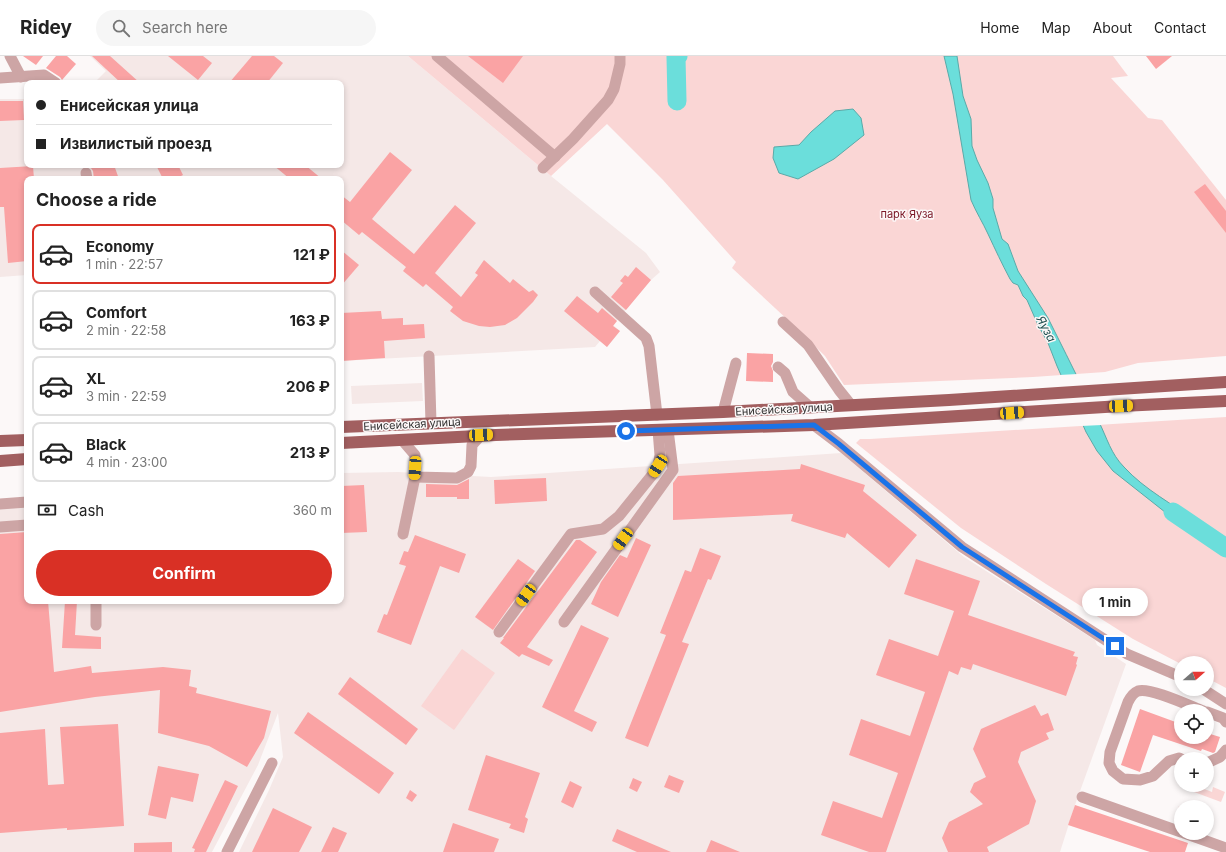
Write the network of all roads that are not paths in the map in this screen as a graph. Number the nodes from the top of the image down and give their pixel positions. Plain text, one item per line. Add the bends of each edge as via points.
1 (10, 56) edge
2 (437, 56) edge
3 (620, 56) edge
4 (21, 76) junction
5 (0, 78) edge
6 (52, 80) edge
7 (555, 157) junction
8 (543, 168) dead end
9 (595, 292) dead end
10 (783, 322) dead end
11 (429, 356) dead end
12 (736, 363) dead end
13 (778, 367) dead end
14 (1226, 382) edge
15 (1226, 401) edge
16 (851, 405) junction
17 (810, 407) junction
18 (723, 412) junction
19 (657, 415) junction
20 (431, 423) junction
21 (814, 425) junction
22 (344, 427) edge
23 (663, 430) junction
24 (481, 435) junction
25 (24, 440) edge
26 (402, 440) junction
27 (0, 441) edge
28 (344, 443) edge
29 (24, 459) edge
30 (0, 461) edge
31 (415, 477) junction
32 (24, 502) edge
33 (0, 504) edge
34 (24, 525) edge
35 (0, 527) edge
36 (403, 534) dead end
37 (96, 604) edge
38 (564, 622) dead end
39 (96, 625) dead end
40 (499, 632) dead end
41 (1174, 674) edge
42 (1214, 696) edge
43 (1184, 704) edge
44 (1226, 704) edge
45 (1214, 715) edge
46 (1226, 722) edge
47 (1226, 750) edge
48 (1174, 760) edge
49 (1214, 760) edge
50 (272, 763) dead end
51 (1082, 797) dead end
52 (1174, 829) edge
53 (1204, 840) edge
54 (1226, 848) edge
55 (227, 852) edge

1 - 4 street
2 - 7 street
3 - 7 street via 614,89 608,100
4 - 5 street
4 - 6 street via 44,75
7 - 8 street
9 - 19 street via 646,338
10 - 16 street via 808,345
11 - 20 street
12 - 18 street
13 - 17 street via 785,373 793,392
14 - 16 main road, Енисейская улица
15 - 21 main road, Енисейская улица
16 - 17 main road, Енисейская улица
17 - 18 main road, Енисейская улица
18 - 19 main road, Енисейская улица
19 - 20 main road, Енисейская улица
20 - 22 main road, Енисейская улица
21 - 23 main road, Енисейская улица
21 - 41 street via 962,547 1127,654
23 - 24 main road, Енисейская улица
23 - 38 street via 672,470
23 - 40 street via 658,466 619,516 602,529 571,534
24 - 26 main road, Енисейская улица
24 - 31 street via 472,446 471,466 468,472 457,478
25 - 27 main road
26 - 28 main road, Енисейская улица
26 - 31 street via 415,455
29 - 30 main road
31 - 36 street
32 - 33 street
34 - 35 street
37 - 39 street
42 - 44 street
43 - 48 street via 1149,691 1138,691 1131,696 1110,752 1109,763 1113,771 1123,779 1140,780 1153,776
45 - 46 street
47 - 49 street
50 - 55 street
51 - 52 street
53 - 54 street

